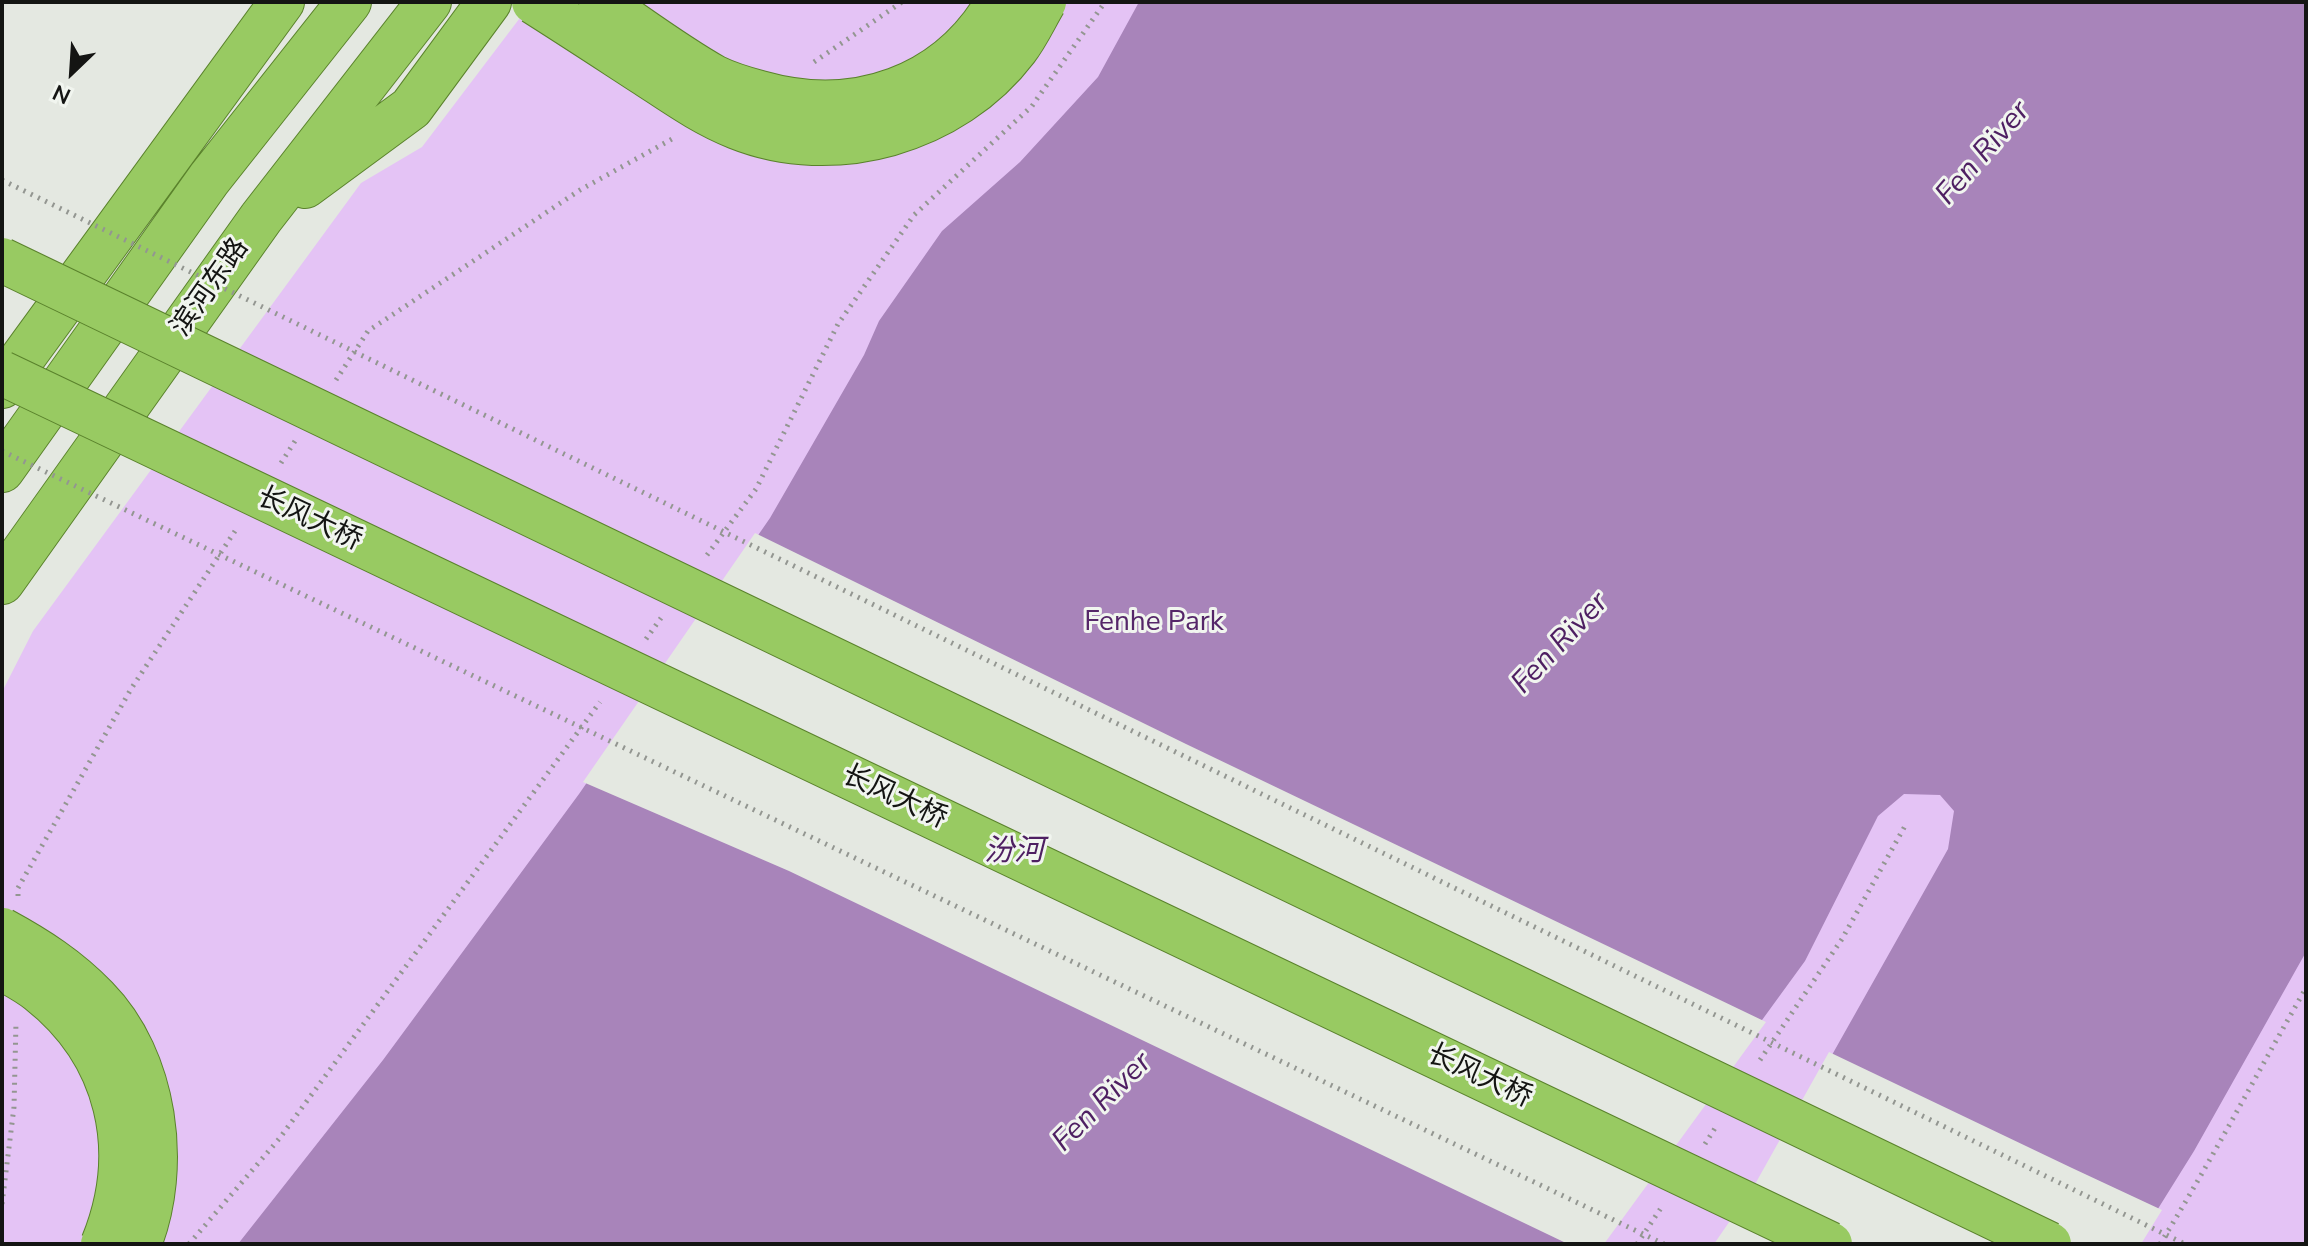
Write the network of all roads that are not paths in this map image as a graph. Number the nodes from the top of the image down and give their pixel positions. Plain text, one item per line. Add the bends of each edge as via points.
1 (282, 2) edge
2 (349, 2) edge
3 (429, 2) edge
4 (489, 2) edge
5 (534, 2) edge
6 (601, 2) edge
7 (998, 2) edge
8 (1044, 2) edge
9 (261, 218) junction
10 (2, 260) edge
11 (2, 373) edge
12 (2, 386) edge
13 (2, 470) edge
14 (2, 582) edge
15 (2, 930) edge
16 (2, 968) edge
17 (103, 1244) edge
18 (139, 1244) edge
19 (1830, 1244) edge
20 (2049, 1244) edge

1 - 12 highway
2 - 13 highway via 209,179
3 - 9 highway, 滨河东路
4 - 9 highway via 411,108
5 - 8 highway, bridge via 738,128 777,139 840,144 894,134 938,116 982,86 1016,49
6 - 7 highway, bridge via 716,78 784,100 837,104 883,95 919,80 956,55
9 - 14 highway, 滨河东路
10 - 20 highway, bridge
11 - 19 highway, 长风大桥, bridge
15 - 18 highway, bridge via 58,963 98,1000 126,1040 154,1122 151,1205
16 - 17 highway, bridge via 38,990 72,1022 111,1090 122,1160 114,1216

